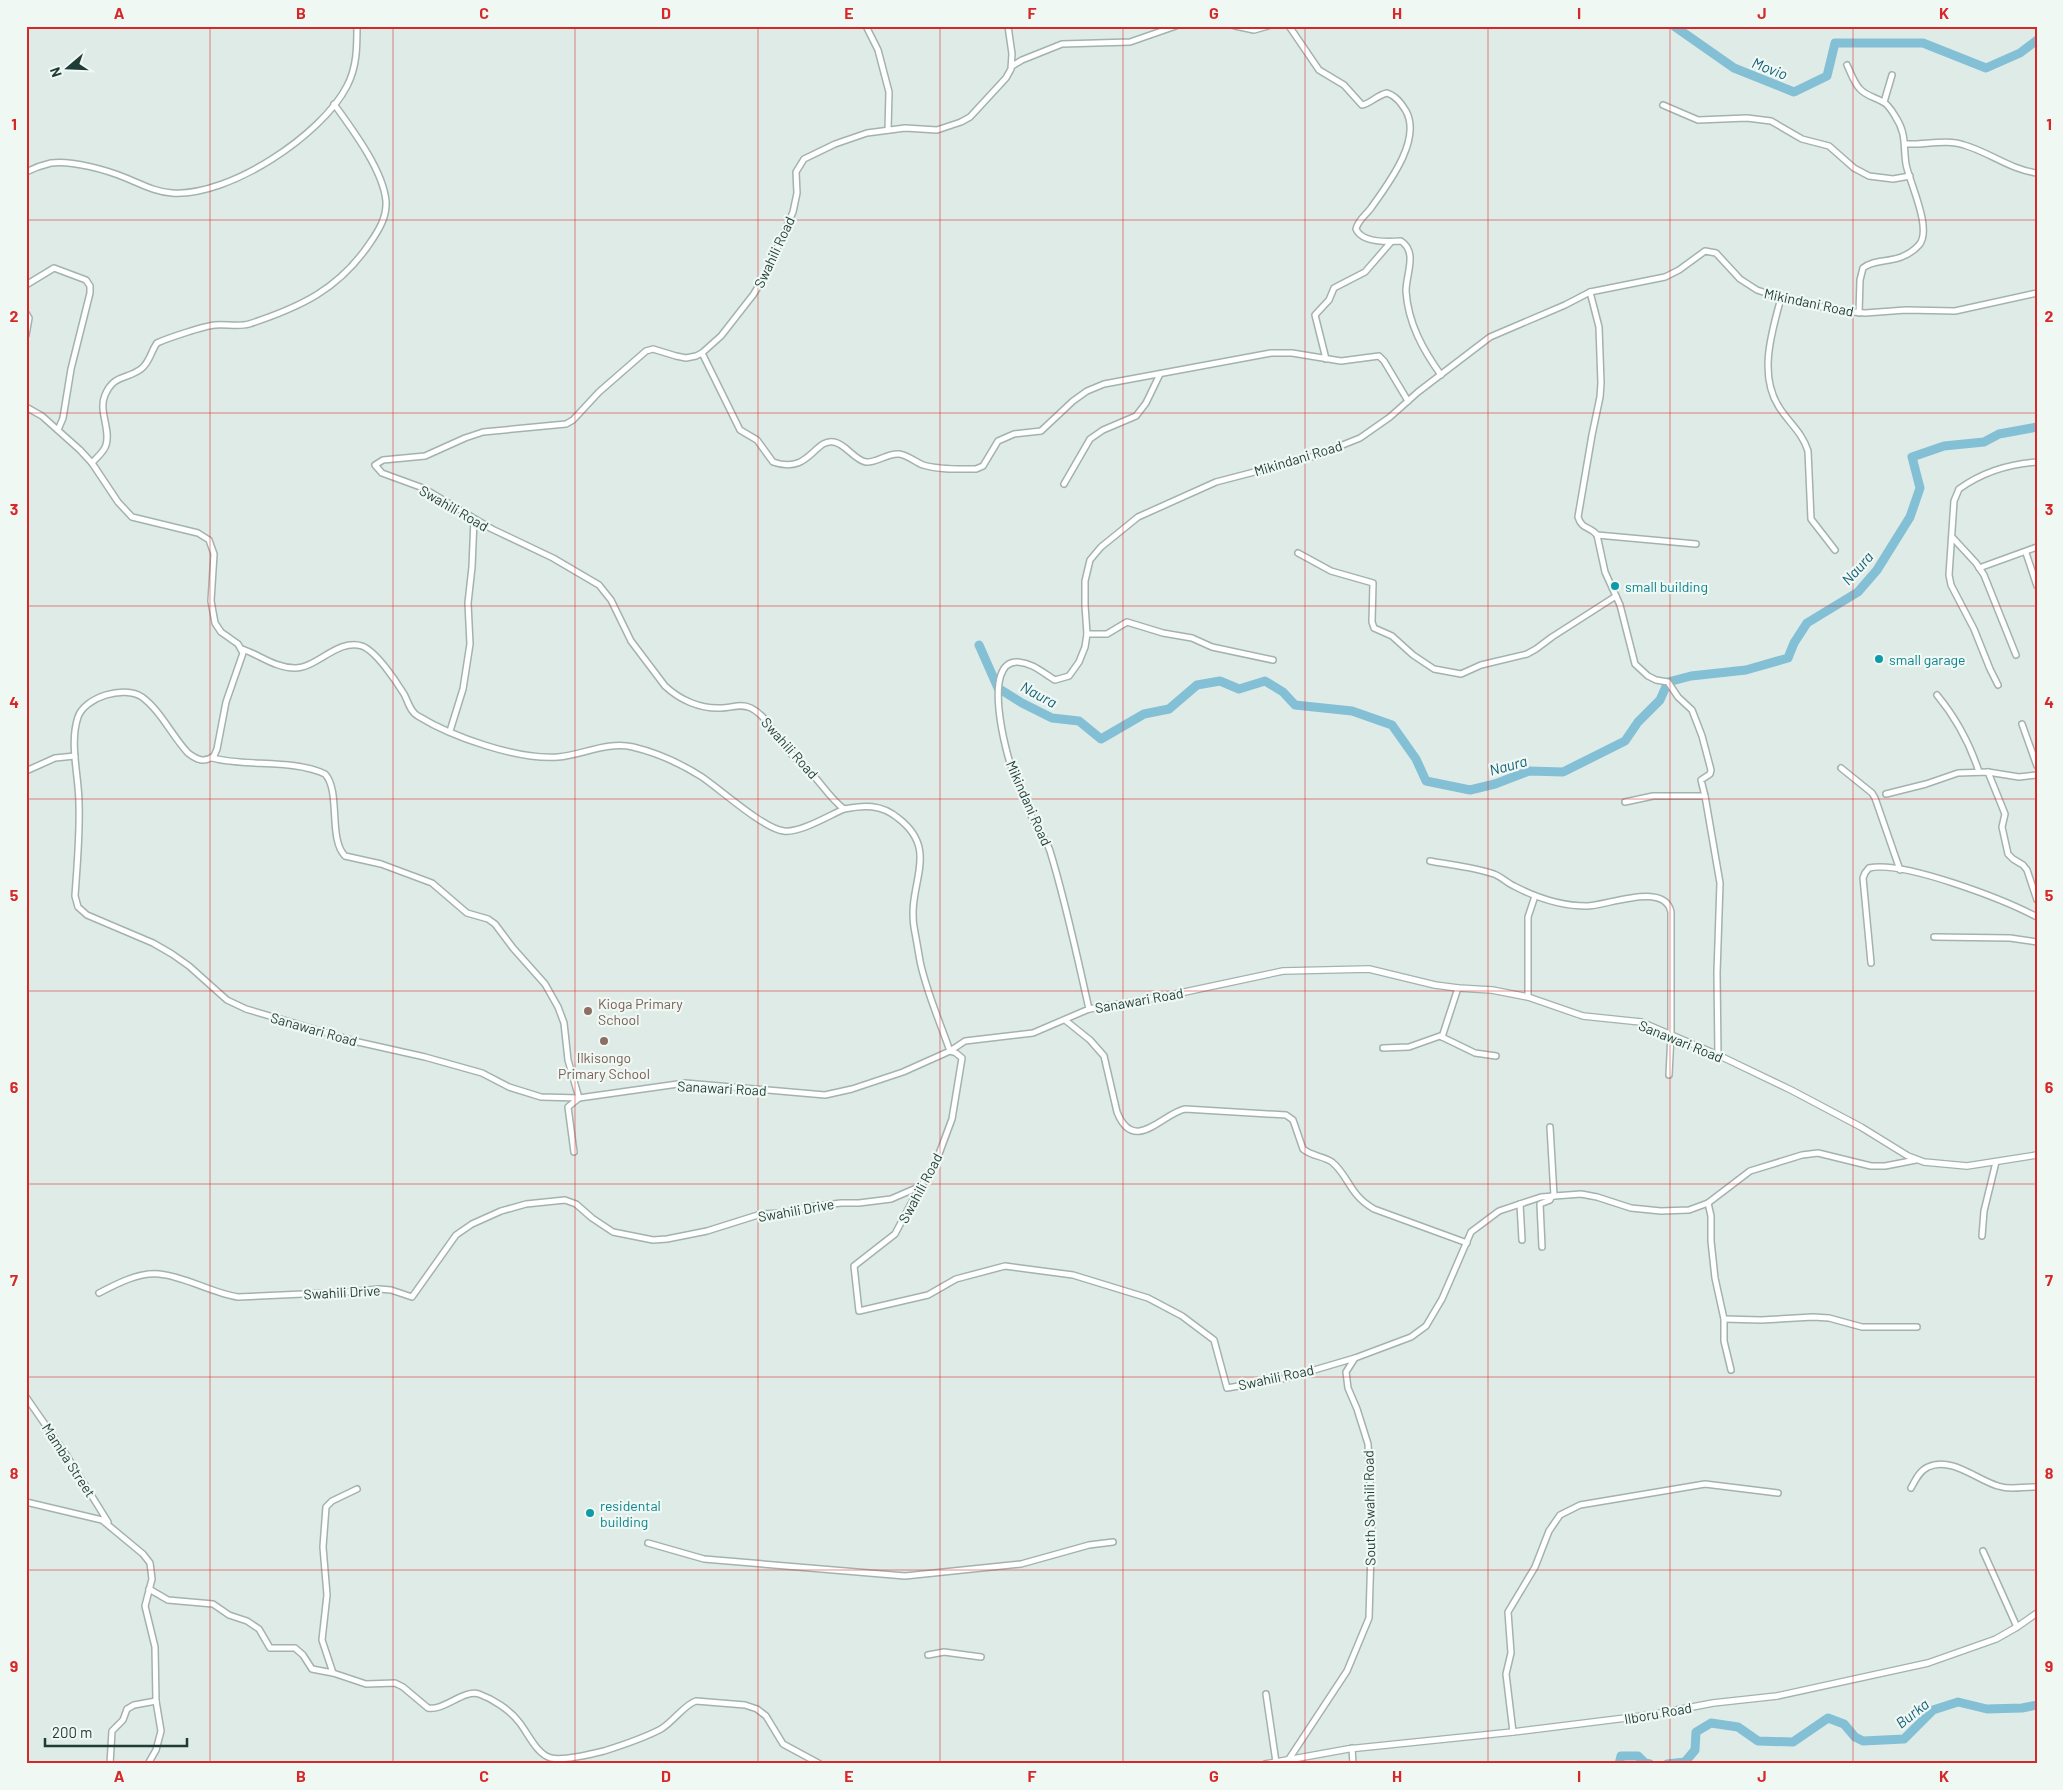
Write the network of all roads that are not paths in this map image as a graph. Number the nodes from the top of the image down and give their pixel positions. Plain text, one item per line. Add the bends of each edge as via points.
1 (357, 26) edge
2 (866, 26) edge
3 (1008, 26) edge
4 (1176, 26) edge
5 (1235, 26) edge
6 (1268, 26) edge
7 (1289, 26) edge
8 (1847, 65) dead end
9 (1012, 66) junction
10 (1892, 75) dead end
11 (1884, 102) junction
12 (334, 104) junction
13 (1663, 105) dead end
14 (888, 130) junction
15 (1906, 144) junction
16 (26, 172) edge
17 (2037, 173) edge
18 (1910, 176) junction
19 (1391, 242) junction
20 (26, 285) edge
21 (1590, 292) junction
22 (2037, 293) edge
23 (1781, 298) junction
24 (1859, 312) junction
25 (26, 313) edge
26 (26, 335) edge
27 (702, 353) junction
28 (1326, 359) junction
29 (1160, 374) junction
30 (1441, 375) junction
31 (1408, 401) junction
32 (26, 407) edge
33 (58, 430) junction
34 (2037, 462) edge
35 (92, 463) junction
36 (1064, 484) dead end
37 (474, 519) junction
38 (1597, 535) junction
39 (1952, 537) junction
40 (1696, 544) dead end
41 (2037, 547) edge
42 (1835, 550) dead end
43 (1298, 553) dead end
44 (2026, 553) junction
45 (1979, 568) junction
46 (2037, 586) edge
47 (1616, 596) junction
48 (1088, 634) junction
49 (242, 649) junction
50 (2016, 655) dead end
51 (1273, 660) dead end
52 (1998, 685) dead end
53 (1937, 695) dead end
54 (2022, 724) dead end
55 (450, 731) junction
56 (76, 756) junction
57 (212, 758) junction
58 (2037, 766) edge
59 (1841, 768) dead end
60 (26, 771) edge
61 (1979, 772) junction
62 (1988, 772) junction
63 (2037, 774) edge
64 (1886, 794) dead end
65 (1705, 796) junction
66 (1625, 802) dead end
67 (844, 809) junction
68 (1430, 862) dead end
69 (1900, 870) junction
70 (1535, 896) junction
71 (2037, 900) edge
72 (2037, 917) edge
73 (1934, 937) dead end
74 (2037, 942) edge
75 (1872, 963) dead end
76 (1458, 988) junction
77 (1528, 997) junction
78 (1089, 1009) junction
79 (1065, 1020) junction
80 (1671, 1035) junction
81 (1442, 1037) junction
82 (1383, 1048) dead end
83 (950, 1051) junction
84 (1718, 1055) junction
85 (1496, 1056) dead end
86 (1670, 1075) dead end
87 (579, 1098) junction
88 (1550, 1128) dead end
89 (574, 1152) dead end
90 (2037, 1155) edge
91 (1916, 1160) junction
92 (1996, 1162) junction
93 (922, 1185) junction
94 (1553, 1196) junction
95 (1708, 1203) junction
96 (1520, 1204) junction
97 (1982, 1236) dead end
98 (1522, 1240) dead end
99 (1467, 1243) junction
100 (1542, 1247) dead end
101 (99, 1293) dead end
102 (1724, 1319) junction
103 (1917, 1327) dead end
104 (1355, 1358) junction
105 (1731, 1370) dead end
106 (26, 1397) edge
107 (2037, 1487) edge
108 (1911, 1488) dead end
109 (357, 1489) dead end
110 (1778, 1493) dead end
111 (26, 1502) edge
112 (109, 1525) junction
113 (1113, 1542) dead end
114 (648, 1543) dead end
115 (1983, 1551) dead end
116 (149, 1589) junction
117 (2037, 1613) edge
118 (2018, 1627) junction
119 (928, 1655) dead end
120 (981, 1657) dead end
121 (333, 1672) junction
122 (1266, 1694) dead end
123 (156, 1701) junction
124 (1513, 1732) junction
125 (1352, 1748) junction
126 (1289, 1759) junction
127 (1276, 1762) junction
128 (110, 1764) edge
129 (148, 1764) edge
130 (820, 1764) edge
131 (1265, 1764) edge
132 (1353, 1764) edge

1 - 12 street via 356,63 347,86
2 - 14 street via 878,50 889,92
3 - 9 street
4 - 9 street via 1130,42 1062,44
5 - 6 street via 1254,30
7 - 19 street via 1319,70 1344,85 1362,105 1387,93 1397,98 1409,117 1404,154 1383,192 1358,222 1356,230 1368,238
8 - 11 street via 1862,91
9 - 14 street, Swahili Road via 1006,78 970,117 961,122 937,130
10 - 11 street
11 - 15 street via 1897,119
12 - 16 street via 309,132 257,168 232,181 197,192 175,194 157,191 112,173 73,164 52,163
12 - 35 street via 378,174 386,200 384,217 360,259 328,289 293,307 248,324 214,325 157,343 145,365 115,380 108,390 103,402 107,442
13 - 18 street via 1698,120 1771,120 1802,138 1829,146 1854,168 1869,176 1887,179
14 - 27 street, Swahili Road via 852,138 804,159 796,172 797,193 793,212 765,276 721,336
15 - 17 street via 1963,144 2017,168
15 - 18 street
18 - 24 street via 1919,205 1922,240 1902,258 1870,263 1863,268
19 - 28 street via 1365,272 1334,288 1329,300 1315,315
19 - 30 street via 1400,241 1410,251 1406,288 1410,315 1424,351
20 - 33 street via 54,268 86,280 90,286
21 - 23 street, Mikindani Road via 1665,277 1705,251 1712,251 1750,286
21 - 30 street, Mikindani Road via 1490,337
21 - 38 street via 1599,327 1601,390 1578,517 1585,528
22 - 24 street, Mikindani Road via 1956,311
23 - 24 street, Mikindani Road
23 - 42 street via 1768,359 1773,392 1777,404 1806,444 1812,519
25 - 26 street via 29,318
27 - 29 street via 740,430 757,440 773,462 789,465 802,462 823,444 832,442 866,462 901,454 925,465 976,469 982,466 998,441 1014,434 1041,431 1087,391 1111,382
27 - 37 street, Swahili Road via 686,358 653,349 646,351 566,424 483,432 426,456 383,460 375,465 382,473 423,488
28 - 29 street via 1270,353
28 - 31 street via 1382,358
29 - 36 street via 1136,416 1090,439
30 - 31 street, Mikindani Road
31 - 48 street, Mikindani Road via 1360,438 1291,463 1216,482 1138,517 1090,560 1085,605
32 - 33 street
33 - 35 street
34 - 39 street via 2001,468 1959,489 1954,501
35 - 49 street via 132,517 183,528 209,540 214,554 212,602 215,623
37 - 55 street via 468,603 470,644 463,688
37 - 67 street, Swahili Road via 599,585 611,600 631,641 665,686 694,704 752,709
38 - 40 street
38 - 47 street via 1605,572
39 - 45 street
39 - 52 street via 1948,568 1950,585 1974,629
41 - 44 street
43 - 47 street via 1331,571 1373,583 1374,628 1392,636 1434,669 1457,674 1481,664 1527,654
44 - 45 street
44 - 46 street
45 - 50 street
47 - 65 street via 1636,664 1648,676 1668,682 1692,710 1710,770 1710,774 1701,780
48 - 51 street via 1107,634 1127,622 1192,638 1212,647
48 - 78 street, Mikindani Road via 1079,662 1069,676 1055,680 1039,669 1013,663 1002,672 998,692 1012,772 1049,849 1065,901
49 - 55 street via 270,663 295,668 310,665 345,647 366,648 384,666 414,714
49 - 57 street via 242,660 226,702
53 - 61 street via 1965,736
54 - 58 street
55 - 67 street via 530,756 559,756 620,746 656,753 703,778 770,827 784,831 797,829
56 - 57 street, Sanawari Road via 79,714 104,696 124,692 147,702 188,753 199,760
56 - 60 street via 55,758
56 - 87 street, Sanawari Road via 80,833 75,896 78,907 87,915 172,954 227,1000 246,1009 376,1047 482,1073 509,1087 541,1097
57 - 87 street via 298,767 324,774 331,785 340,849 345,856 381,864 432,883 459,907 495,924 545,984 558,1007
59 - 69 street via 1875,798
61 - 62 street
61 - 64 street via 1948,775
62 - 63 street via 2019,777
62 - 71 street via 2005,814 2002,827 2008,854 2027,870
65 - 66 street via 1653,796
65 - 84 street via 1720,883
67 - 83 street, Swahili Road via 867,805 894,815 907,825 919,843 920,866 912,912 920,962
68 - 70 street via 1493,874
69 - 72 street via 1965,887
69 - 75 street via 1874,867 1865,873
70 - 77 street via 1528,917
70 - 80 street via 1588,906 1629,897 1665,901 1671,912
73 - 74 street via 2010,938
76 - 77 street, Sanawari Road
76 - 78 street, Sanawari Road via 1369,969 1312,969 1284,971
76 - 81 street
77 - 80 street, Sanawari Road via 1583,1016 1641,1022
78 - 79 street, Sanawari Road
79 - 83 street, Sanawari Road via 1033,1033 965,1041
79 - 99 street via 1104,1056 1117,1112 1129,1128 1151,1129 1174,1112 1185,1109 1286,1115 1293,1120 1303,1149 1334,1164 1363,1202
80 - 84 street, Sanawari Road
80 - 86 street
81 - 82 street via 1409,1047
81 - 85 street via 1475,1053
83 - 87 street, Sanawari Road via 903,1072 824,1095 685,1083
83 - 93 street, Swahili Road via 962,1058 952,1119 936,1162
84 - 91 street, Sanawari Road via 1861,1127
87 - 89 street via 568,1107
88 - 94 street
90 - 92 street, Sanawari Road
91 - 92 street, Sanawari Road via 1951,1166
91 - 95 street via 1871,1166 1818,1153 1802,1155 1750,1171
92 - 97 street via 1984,1211
93 - 101 street, Swahili Drive via 891,1199 761,1214 713,1230 653,1240 613,1232 576,1204 565,1200 526,1204 501,1211 456,1234 412,1297 379,1289 238,1297 164,1274 125,1281
93 - 104 street, Swahili Road via 895,1234 854,1266 859,1311 928,1295 956,1279 1005,1266 1073,1275 1148,1298 1174,1312 1214,1340 1227,1388 1287,1378
94 - 95 street via 1597,1196 1631,1208 1661,1212 1688,1210
94 - 96 street
94 - 100 street via 1540,1204
95 - 102 street via 1712,1216 1715,1278
96 - 98 street
96 - 99 street via 1499,1211 1471,1232
99 - 104 street via 1426,1326 1411,1336
102 - 103 street via 1813,1317 1862,1327
102 - 105 street via 1724,1341
104 - 126 street, South Swahili Road via 1346,1372 1348,1388 1368,1444 1372,1518 1369,1618 1347,1671
106 - 112 street, Mamba Street
107 - 108 street via 2012,1490 1952,1466 1939,1465 1924,1470
109 - 121 street via 332,1501 326,1508 323,1547 327,1600 322,1640
110 - 124 street via 1705,1484 1580,1505 1560,1515 1549,1531 1535,1567 1508,1612 1511,1653 1506,1677
111 - 112 street via 97,1518
112 - 116 street via 147,1558 152,1574
113 - 114 street via 1089,1545 1021,1564 911,1576 704,1559
115 - 118 street
116 - 121 street via 168,1600 212,1604 259,1630 270,1648 295,1648 312,1669
116 - 123 street via 145,1606 155,1647
117 - 118 street, Ilboru Road
118 - 124 street, Ilboru Road via 1986,1643 1928,1663 1799,1692
119 - 120 street via 944,1652
121 - 130 street via 366,1684 399,1685 431,1709 470,1694 480,1694 519,1721 542,1754 550,1758 604,1751 653,1733 696,1702 745,1705 757,1709 766,1716 783,1744
122 - 127 street
123 - 128 street via 127,1709 124,1720 112,1730
123 - 129 street via 160,1739
124 - 125 street, Ilboru Road
125 - 126 street, Ilboru Road
125 - 132 street
126 - 127 street, Ilboru Road
127 - 131 street, Ilboru Road

